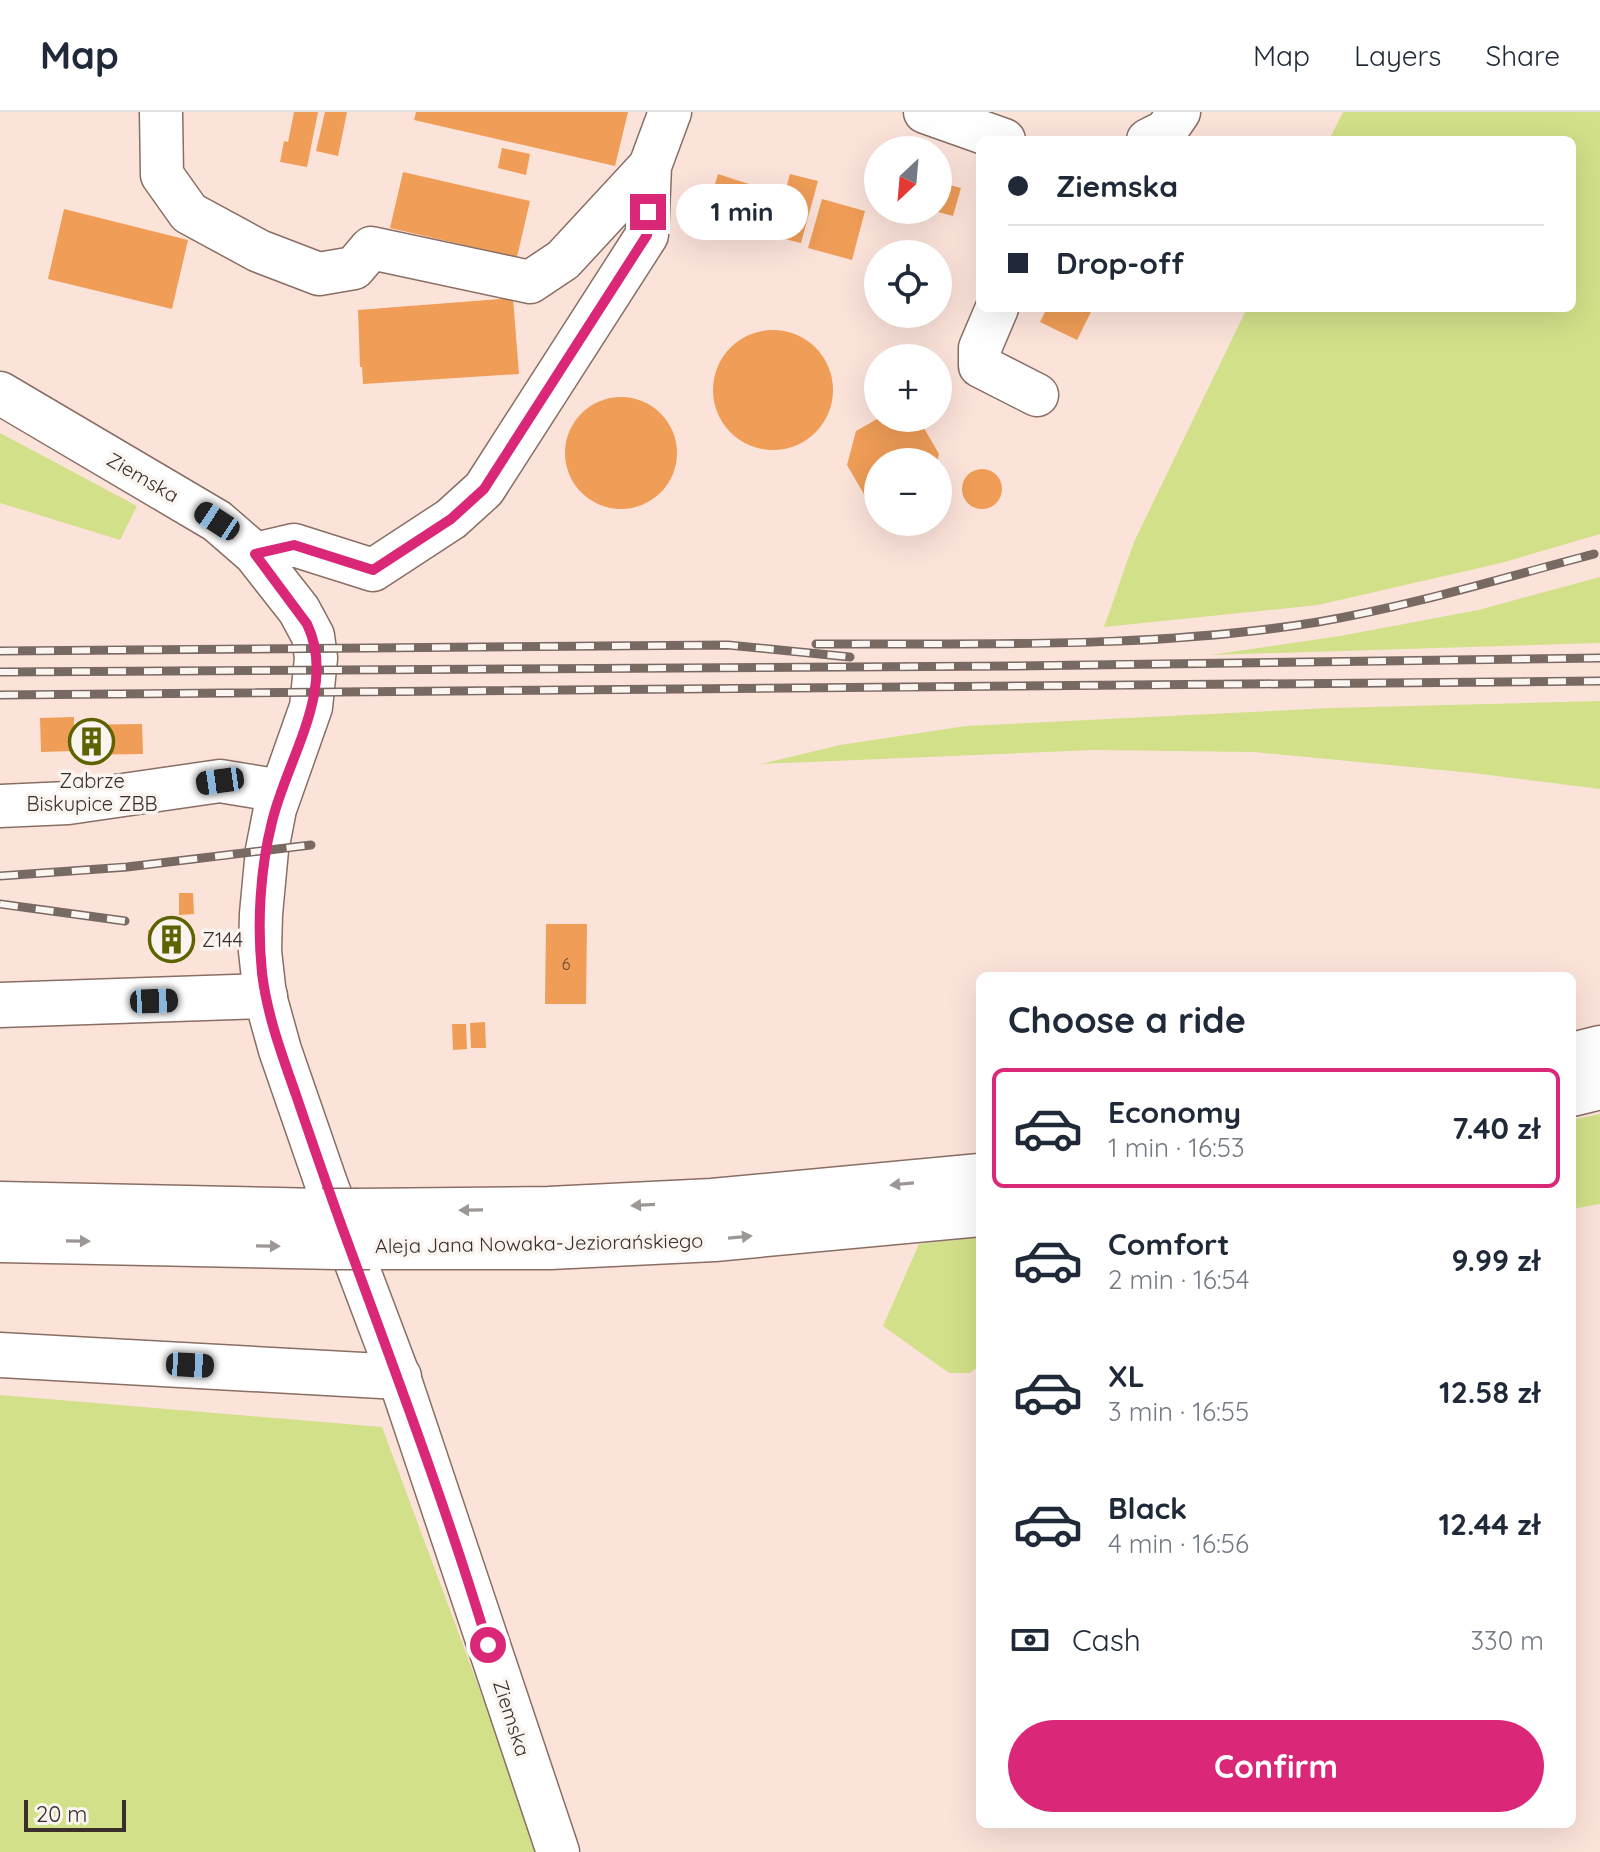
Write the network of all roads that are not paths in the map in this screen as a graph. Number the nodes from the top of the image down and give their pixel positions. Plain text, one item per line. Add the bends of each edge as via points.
1 (161, 112) edge
2 (670, 112) edge
3 (925, 112) edge
4 (1179, 112) edge
5 (993, 136) edge
6 (1156, 136) edge
7 (650, 166) junction
8 (995, 312) edge
9 (0, 393) edge
10 (1037, 395) dead end
11 (255, 554) junction
12 (281, 791) junction
13 (0, 806) edge
14 (265, 996) junction
15 (0, 1005) edge
16 (1600, 1048) edge
17 (1576, 1054) edge
18 (1600, 1087) edge
19 (1576, 1093) edge
20 (976, 1176) edge
21 (0, 1204) edge
22 (976, 1214) edge
23 (346, 1229) junction
24 (0, 1240) edge
25 (0, 1355) edge
26 (399, 1377) junction
27 (558, 1852) edge

1 - 7 street via 162,175 189,213 259,251 319,274 354,268 371,248 530,282 563,260
2 - 7 street
3 - 5 street
4 - 6 street
7 - 11 street via 647,235 484,489 464,509 373,570 294,545
8 - 10 street via 980,348 980,366
9 - 11 street, Ziemska via 217,521
11 - 12 street, Ziemska via 299,610 315,648 311,707
12 - 13 street via 220,781 68,803
12 - 14 street, Ziemska via 261,900
14 - 15 main road
14 - 26 street, Ziemska via 327,1186
16 - 17 main road
18 - 19 main road
20 -> 23 main road, Aleja Jana Nowaka-Jeziorańskiego
21 - 23 main road, Aleja Jana Nowaka-Jeziorańskiego
23 -> 22 main road, Aleja Jana Nowaka-Jeziorańskiego via 550,1247 714,1239
24 -> 23 main road, Aleja Jana Nowaka-Jeziorańskiego
25 - 26 main road
26 - 27 street, Ziemska

